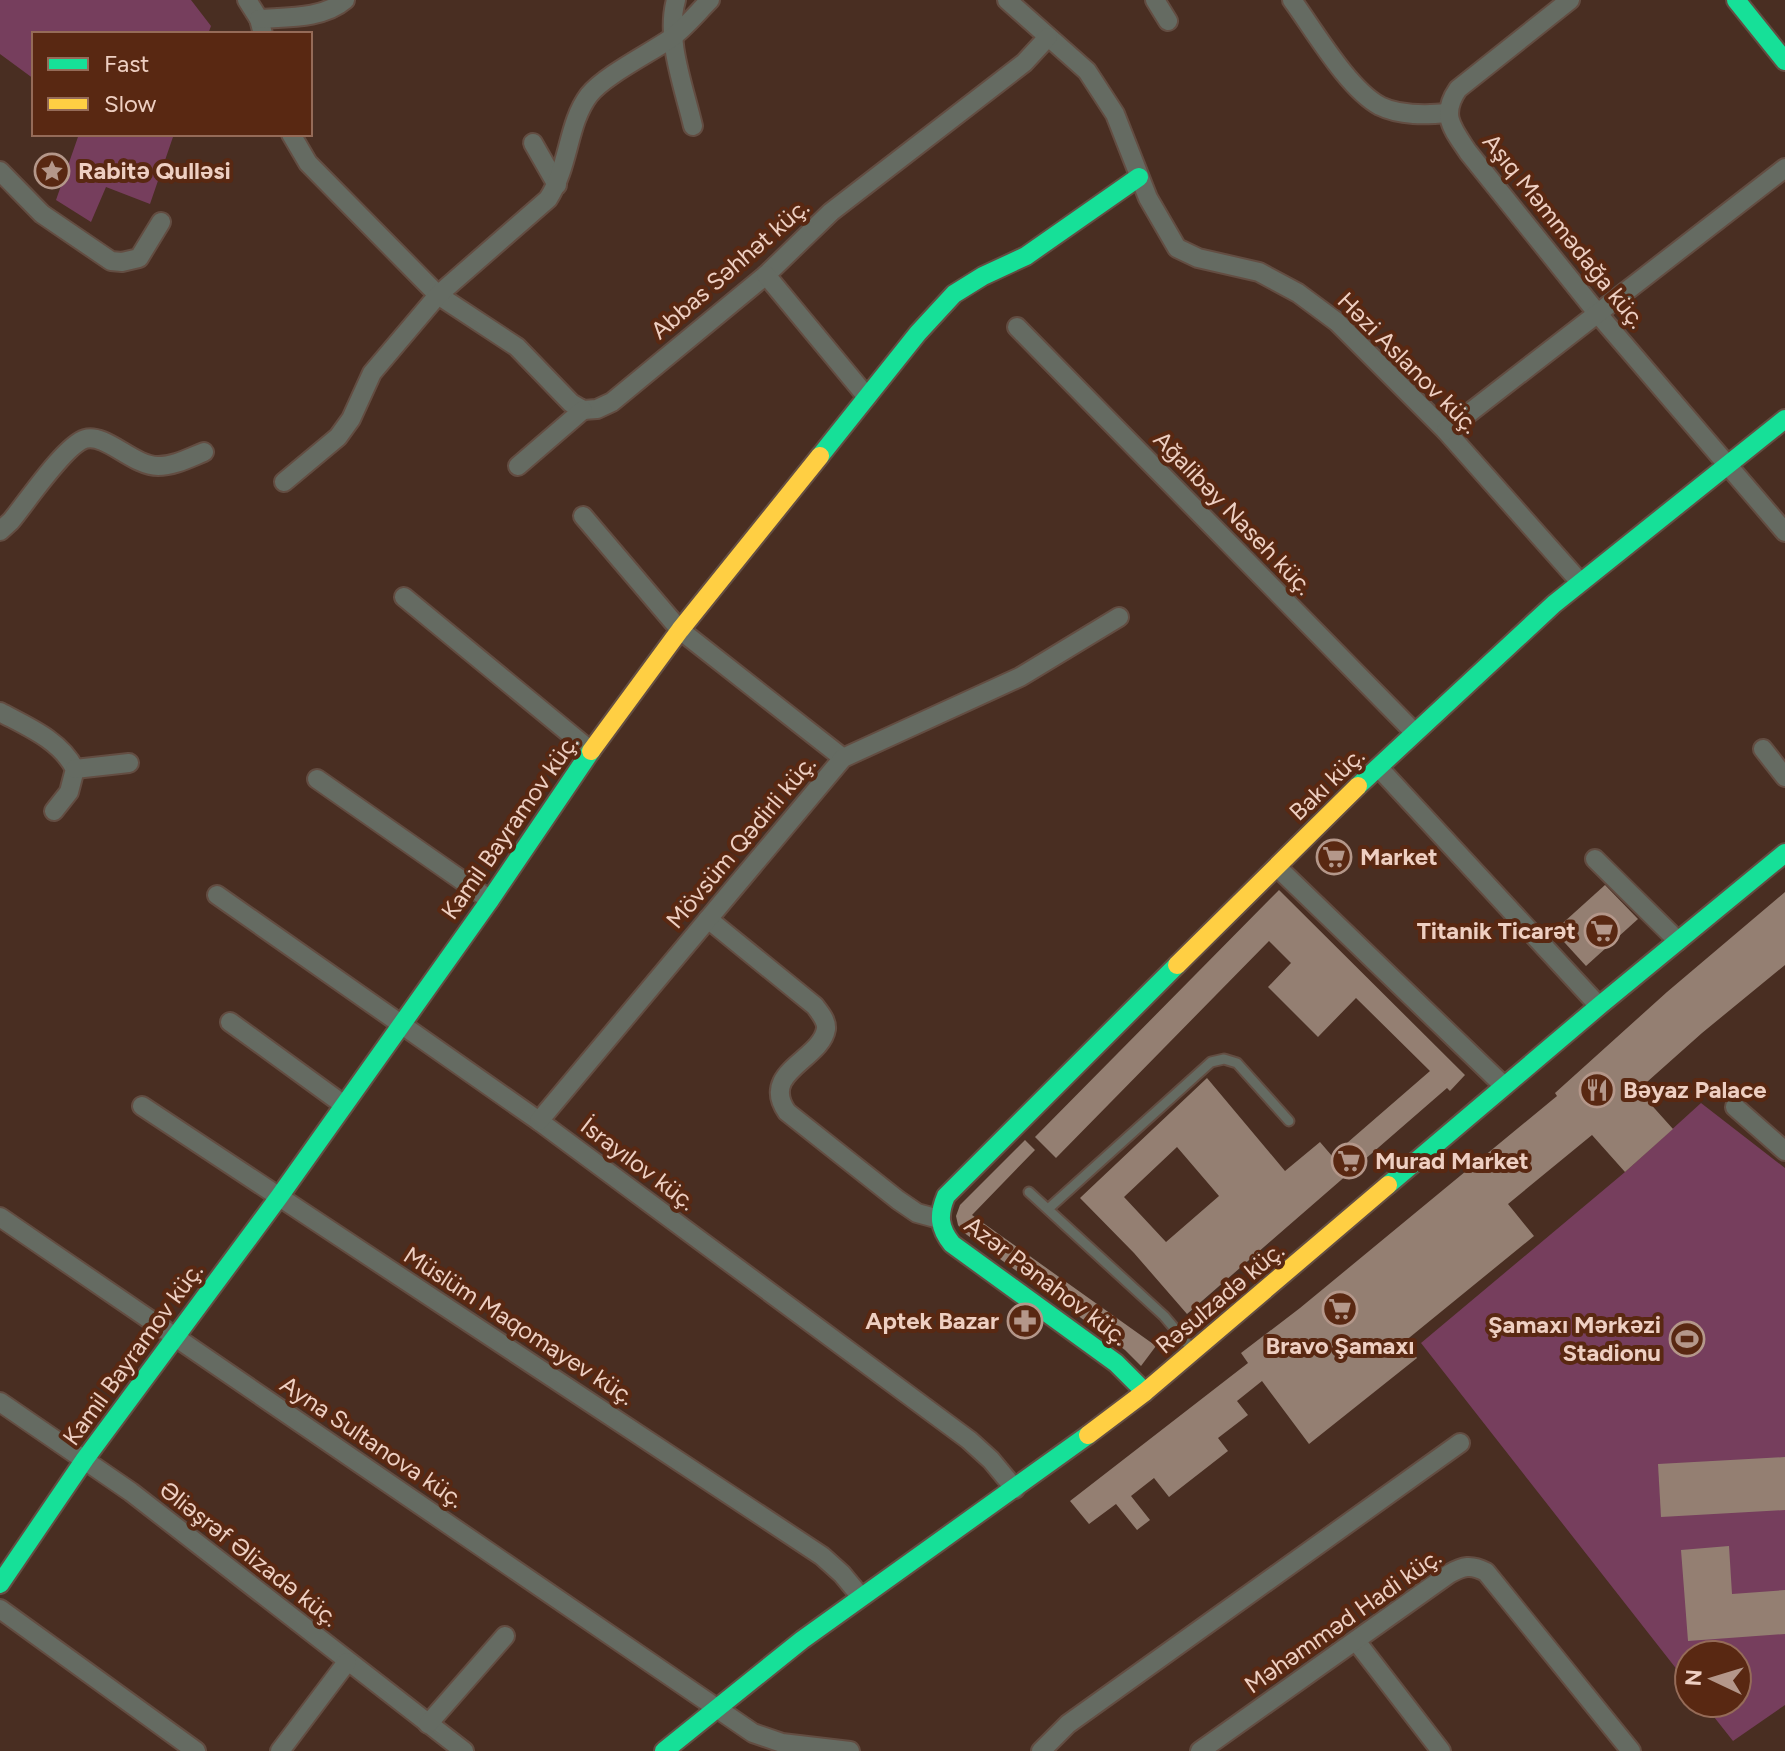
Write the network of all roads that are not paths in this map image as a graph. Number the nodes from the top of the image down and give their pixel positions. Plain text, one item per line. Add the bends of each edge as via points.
1 (247, 0) edge
2 (345, 0) edge
3 (676, 0) edge
4 (710, 0) edge
5 (1007, 0) edge
6 (1155, 0) edge
7 (1292, 0) edge
8 (1570, 0) edge
9 (1736, 0) edge
10 (1168, 21) dead end
11 (261, 26) edge
12 (673, 36) junction
13 (1048, 37) junction
14 (1785, 61) edge
15 (1448, 113) junction
16 (693, 126) dead end
17 (292, 136) edge
18 (533, 143) dead end
19 (1785, 168) edge
20 (0, 171) edge
21 (1139, 177) junction
22 (557, 185) junction
23 (161, 222) dead end
24 (766, 275) junction
25 (438, 295) junction
26 (1598, 314) junction
27 (1017, 327) dead end
28 (867, 397) junction
29 (583, 410) junction
30 (1785, 419) edge
31 (1446, 431) junction
32 (204, 452) dead end
33 (1727, 464) junction
34 (518, 466) dead end
35 (284, 482) dead end
36 (583, 516) dead end
37 (0, 531) edge
38 (1785, 532) edge
39 (1580, 582) junction
40 (404, 597) dead end
41 (1119, 617) dead end
42 (680, 630) junction
43 (0, 712) edge
44 (1414, 732) junction
45 (1763, 749) dead end
46 (591, 751) junction
47 (843, 758) junction
48 (129, 763) dead end
49 (1379, 768) junction
50 (75, 769) junction
51 (1785, 777) edge
52 (317, 779) dead end
53 (54, 811) dead end
54 (1785, 853) edge
55 (1595, 859) dead end
56 (1277, 867) junction
57 (217, 895) dead end
58 (490, 900) junction
59 (708, 919) junction
60 (1678, 941) junction
61 (1599, 1006) junction
62 (230, 1022) dead end
63 (400, 1025) junction
64 (1504, 1086) junction
65 (344, 1105) junction
66 (142, 1106) dead end
67 (1735, 1107) dead end
68 (539, 1121) junction
69 (1289, 1121) dead end
70 (1785, 1151) edge
71 (1029, 1192) dead end
72 (279, 1197) junction
73 (1048, 1209) junction
74 (0, 1217) edge
75 (939, 1219) junction
76 (175, 1336) junction
77 (1194, 1352) junction
78 (1145, 1392) junction
79 (0, 1402) edge
80 (1460, 1443) dead end
81 (85, 1459) junction
82 (1015, 1489) junction
83 (0, 1584) edge
84 (861, 1597) junction
85 (0, 1609) edge
86 (505, 1636) dead end
87 (1356, 1641) junction
88 (347, 1662) junction
89 (716, 1707) junction
90 (428, 1724) junction
91 (784, 1747) edge
92 (196, 1751) edge
93 (280, 1751) edge
94 (464, 1751) edge
95 (664, 1751) edge
96 (850, 1751) edge
97 (1041, 1751) edge
98 (1200, 1751) edge
99 (1441, 1751) edge
100 (1631, 1751) edge

1 - 11 street
2 - 11 street via 338,7
3 - 12 street
4 - 12 street
5 - 13 street, Həzi Aslanov küç.
6 - 10 street
7 - 15 street via 1345,73 1380,106
8 - 15 street via 1458,89
9 - 14 street
12 - 16 street
12 - 22 street via 592,91 575,120
13 - 21 street, Həzi Aslanov küç. via 1087,71 1100,90
13 - 24 street, Abbas Səhhət küç. via 1024,63 831,212
15 - 26 street, Aşıq Məmmədağa küç. via 1468,152
17 - 25 street via 308,163
18 - 22 street
19 - 26 street
20 - 23 street via 42,214 111,261 139,258
21 - 28 street, Kamil Bayramov küç. via 1026,256 954,294
21 - 31 street, Həzi Aslanov küç. via 1177,248 1259,272 1298,293 1337,322
22 - 25 street via 548,199
24 - 28 street
24 - 29 street, Abbas Səhhət küç. via 612,402
25 - 29 street via 517,347
25 - 35 street via 372,373 338,437
26 - 31 street
26 - 33 street, Aşıq Məmmədağa küç.
27 - 44 street, Ağalibəy Naseh küç.
28 - 42 street, Kamil Bayramov küç.
29 - 34 street, Abbas Səhhət küç.
30 - 33 street, Bakı küç.
31 - 39 street, Həzi Aslanov küç.
32 - 37 street via 155,467 102,440 86,438 70,447
33 - 38 street, Aşıq Məmmədağa küç.
33 - 39 street, Bakı küç.
36 - 42 street
39 - 44 street, Bakı küç.
40 - 46 street
41 - 47 street, Mövsüm Qədirli küç. via 1020,677
42 - 46 street, Kamil Bayramov küç.
42 - 47 street
43 - 50 street via 45,737 68,755
44 - 49 street, Bakı küç.
45 - 51 street
46 - 58 street, Kamil Bayramov küç.
47 - 59 street, Mövsüm Qədirli küç.
48 - 50 street
49 - 56 street, Bakı küç.
49 - 61 street
50 - 53 street via 69,792
52 - 58 street
54 - 60 street, Rəsulzadə küç.
55 - 60 street
56 - 64 street
56 - 75 street, Bakı küç. via 946,1196
57 - 63 street, İsrayılov küç.
58 - 63 street, Kamil Bayramov küç.
59 - 68 street, Mövsüm Qədirli küç.
59 - 75 street, Azər Pənahov küç. via 815,1006 825,1020 826,1030 786,1076 780,1103 898,1200
60 - 61 street, Rəsulzadə küç.
61 - 64 street, Rəsulzadə küç.
62 - 65 street
63 - 65 street, Kamil Bayramov küç.
63 - 68 street, İsrayılov küç.
64 - 77 street, Rəsulzadə küç.
65 - 72 street, Kamil Bayramov küç.
66 - 72 street, Müslüm Maqomayev küç.
67 - 70 street
68 - 82 street, İsrayılov küç. via 969,1440
69 - 73 lane via 1237,1063 1211,1062
71 - 73 lane
72 - 76 street, Kamil Bayramov küç.
72 - 84 street, Müslüm Maqomayev küç. via 822,1556
73 - 77 lane via 1164,1316
74 - 76 street, Ayna Sultanova küç.
75 - 78 street, Azər Pənahov küç. via 952,1244 1116,1363
76 - 81 street, Kamil Bayramov küç.
76 - 89 street, Ayna Sultanova küç.
77 - 78 street, Rəsulzadə küç.
78 - 82 street, Rəsulzadə küç.
79 - 81 street, Əliəşrəf Əlizadə küç.
80 - 97 street via 1068,1724
81 - 83 street, Kamil Bayramov küç.
81 - 88 street, Əliəşrəf Əlizadə küç.
82 - 84 street, Rəsulzadə küç.
84 - 89 street, Rəsulzadə küç.
85 - 92 street
86 - 90 street
87 - 98 street, Məhəmməd Hadi küç.
87 - 99 street
87 - 100 street, Məhəmməd Hadi küç. via 1449,1574 1474,1566 1486,1572
88 - 90 street, Əliəşrəf Əlizadə küç.
88 - 93 street
89 - 91 street
89 - 95 street, Rəsulzadə küç.
90 - 94 street, Əliəşrəf Əlizadə küç.
91 - 96 street

